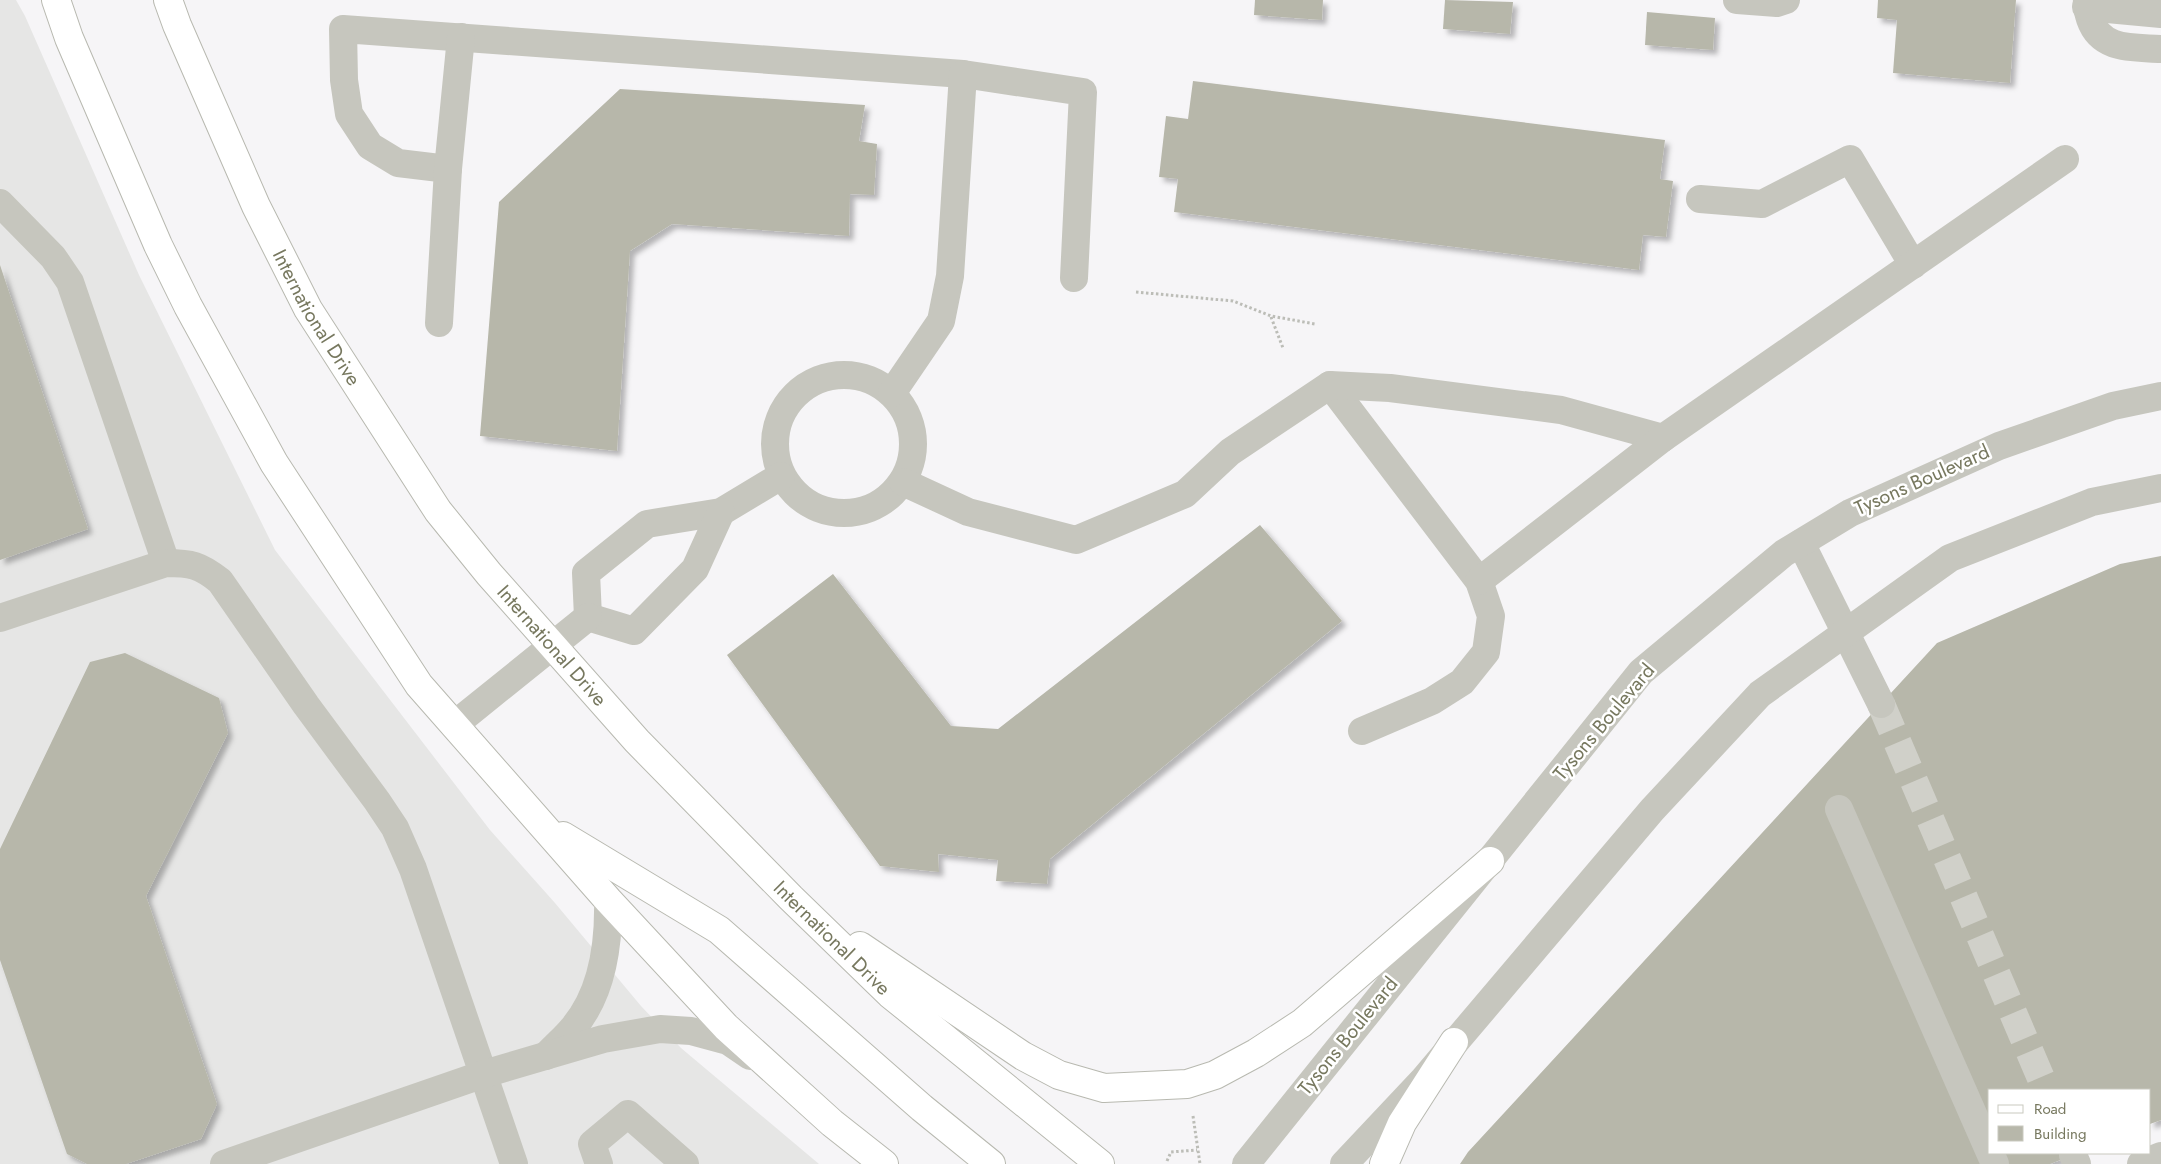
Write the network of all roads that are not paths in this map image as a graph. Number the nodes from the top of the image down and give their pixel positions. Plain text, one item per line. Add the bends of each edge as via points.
1 (40, 0) edge
2 (56, 0) edge
3 (168, 0) edge
4 (1737, 0) edge
5 (1786, 0) edge
6 (2086, 4) edge
7 (2161, 14) edge
8 (461, 37) junction
9 (69, 38) junction
10 (2161, 49) edge
11 (964, 74) junction
12 (2065, 159) dead end
13 (448, 169) junction
14 (1700, 199) dead end
15 (0, 203) edge
16 (1913, 264) junction
17 (1074, 278) dead end
18 (439, 323) dead end
19 (1330, 386) junction
20 (892, 393) junction
21 (2161, 396) edge
22 (1663, 438) junction
23 (781, 476) junction
24 (903, 482) junction
25 (2161, 488) edge
26 (721, 512) junction
27 (1802, 543) junction
28 (166, 563) junction
29 (1478, 581) junction
30 (588, 617) junction
31 (0, 618) edge
32 (1846, 632) junction
33 (551, 645) junction
34 (1881, 704) tunnel mouth
35 (454, 725) junction
36 (1362, 731) dead end
37 (1839, 809) dead end
38 (540, 822) junction
39 (1490, 861) junction
40 (791, 898) junction
41 (608, 900) junction
42 (1454, 1042) junction
43 (543, 1058) junction
44 (776, 1073) junction
45 (484, 1074) junction
46 (1988, 1148) edge
47 (2161, 1156) edge
48 (224, 1164) edge
49 (514, 1164) edge
50 (600, 1164) edge
51 (685, 1164) edge
52 (884, 1164) edge
53 (991, 1164) edge
54 (1100, 1164) edge
55 (1246, 1164) edge
56 (1344, 1164) edge
57 (1384, 1164) edge
58 (2140, 1164) edge

1 - 9 main road
2 - 9 main road
3 - 33 main road, International Drive via 256,206 308,308 438,511
4 - 5 street via 1777,4
6 - 7 street
6 - 10 street via 2092,25 2102,39 2122,46
8 - 11 street
8 - 13 street
8 - 13 street via 343,29 344,80 349,114 370,146 398,162
9 - 35 main road via 158,245 274,463 419,685
11 - 17 street via 1084,92
11 - 20 street via 950,276 941,321
12 - 16 street
13 - 18 street
14 - 16 street via 1762,204 1850,159
15 - 28 street via 53,257 70,282
16 - 22 street
19 - 22 street via 1390,388 1561,410
19 - 24 street via 1230,452 1185,494 1076,540 968,512
19 - 29 street
20 - 23 street via 871,379 847,374 823,377 801,388 784,406 775,428 774,445
20 - 24 street via 906,412 914,436 912,460
21 - 27 street, Tysons Boulevard via 2113,406 1999,446 1850,513
22 - 29 street
23 - 24 street via 796,495 817,509 840,514 865,511 886,500
23 - 26 street
25 - 32 street via 2092,502 1950,558
26 - 30 street via 647,524 586,573
26 - 30 street via 695,569 634,631
27 - 32 street
27 - 39 street, Tysons Boulevard via 1784,553 1641,672
28 - 31 street
28 - 45 street via 197,566 220,581 395,828 413,868
29 - 36 street via 1491,616 1486,652 1462,682 1432,701
30 - 33 street
32 - 34 street
32 - 42 street via 1760,694 1652,810
33 - 35 street
33 - 40 main road, International Drive via 637,741
35 - 38 main road
37 - 46 street
38 - 41 main road
38 - 53 main road via 719,930 922,1108
39 - 40 main road via 1302,1023 1215,1075 1187,1084 1160,1086 1104,1088 1059,1075 1023,1056 934,998
39 - 55 street, Tysons Boulevard
40 - 54 main road, International Drive via 890,994
41 - 43 street via 607,948 593,995 574,1027
41 - 44 main road via 726,1027
42 - 56 street
42 - 57 main road via 1402,1124
43 - 44 street via 603,1039 660,1029 691,1031 728,1041
43 - 45 street
44 - 52 main road
45 - 48 street
45 - 49 street
47 - 58 street
50 - 51 street via 592,1144 628,1114

